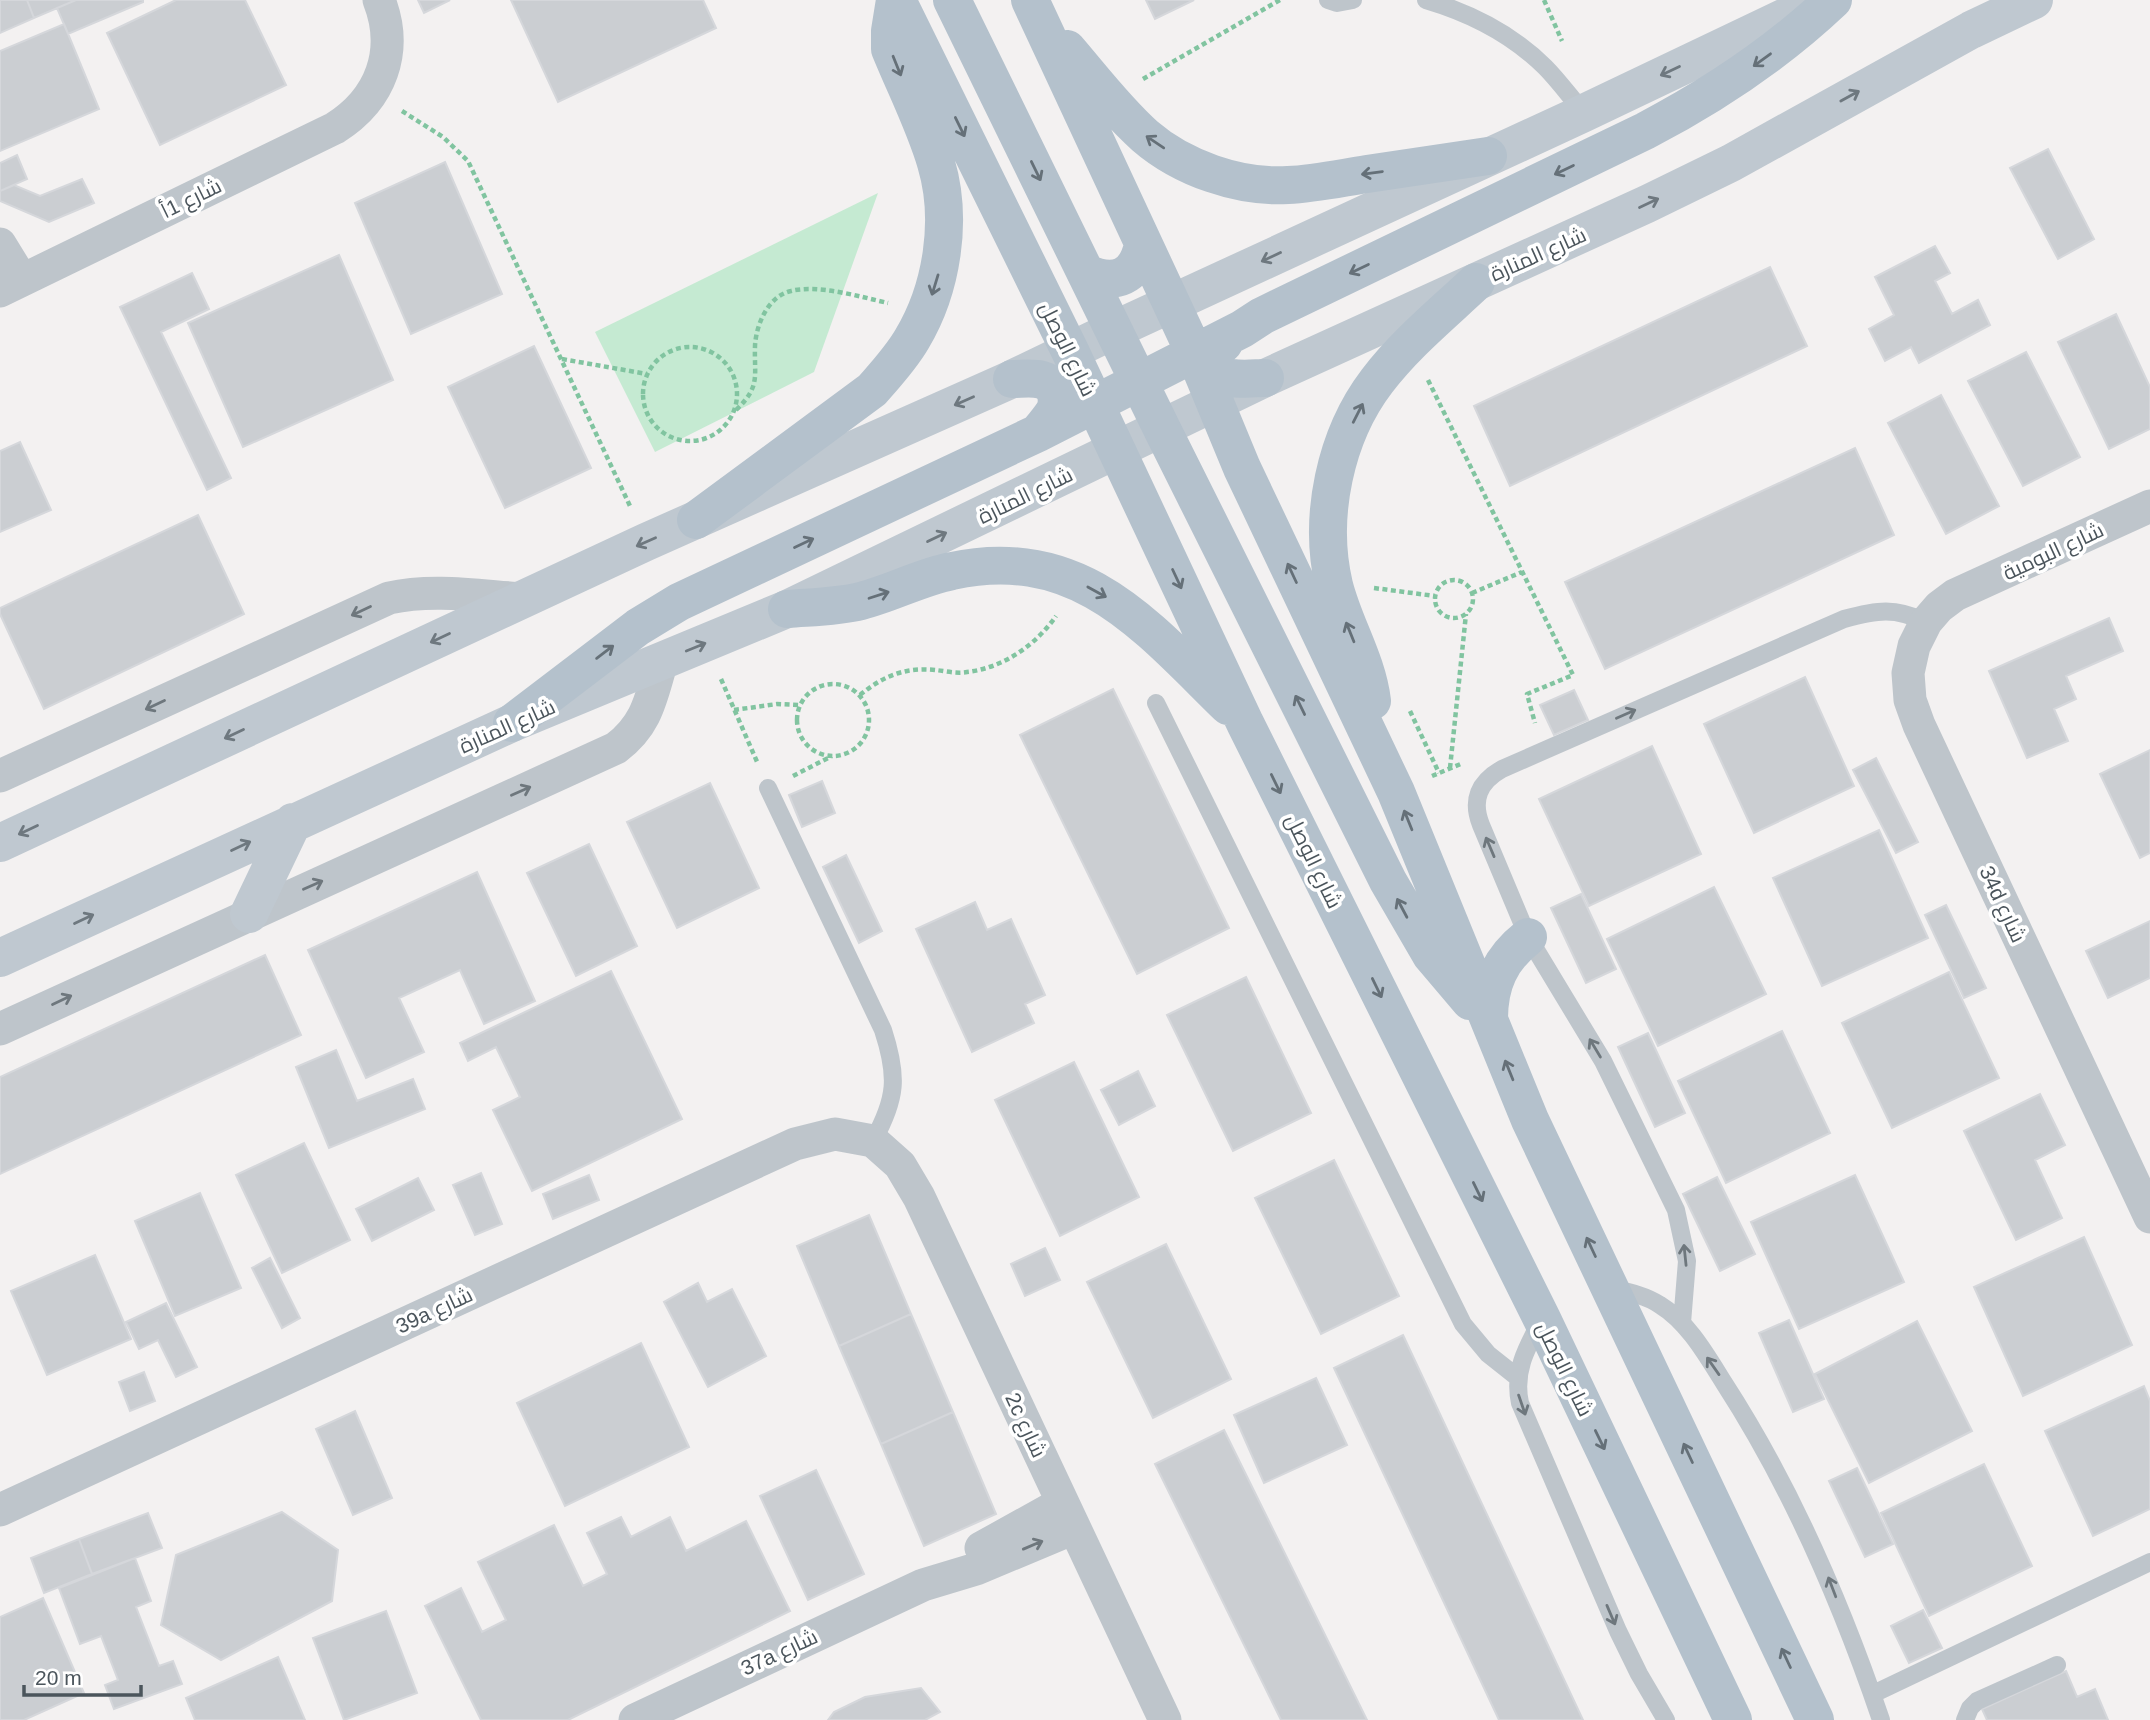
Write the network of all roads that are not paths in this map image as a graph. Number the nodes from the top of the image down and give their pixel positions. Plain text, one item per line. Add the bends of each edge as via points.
1 (379, 0) edge
2 (896, 0) edge
3 (952, 0) edge
4 (1328, 0) edge
5 (1353, 0) edge
6 (1426, 0) edge
7 (1821, 0) edge
8 (1833, 0) edge
9 (2034, 0) edge
10 (1033, 6) edge
11 (1584, 113) junction
12 (1488, 156) junction
13 (0, 244) edge
14 (1143, 245) junction
15 (1086, 273) junction
16 (1476, 282) junction
17 (11, 286) edge
18 (1171, 303) junction
19 (1242, 329) junction
20 (1114, 330) junction
21 (1070, 351) junction
22 (1194, 352) junction
23 (1265, 378) junction
24 (1012, 379) junction
25 (1139, 379) junction
26 (1094, 403) junction
27 (1216, 403) junction
28 (1162, 429) junction
29 (1038, 433) junction
30 (1117, 450) junction
31 (1188, 478) junction
32 (1141, 501) junction
33 (2150, 506) edge
34 (696, 520) junction
35 (1955, 595) joint
36 (524, 599) junction
37 (788, 609) junction
38 (1926, 622) junction
39 (662, 661) junction
40 (1156, 703) dead end
41 (512, 723) junction
42 (1245, 723) junction
43 (1373, 746) junction
44 (0, 776) edge
45 (768, 788) road end
46 (293, 822) junction
47 (0, 843) edge
48 (249, 914) junction
49 (1528, 937) junction
50 (0, 958) edge
51 (1489, 1019) junction
52 (0, 1029) edge
53 (873, 1141) junction
54 (2150, 1217) edge
55 (1610, 1288) junction
56 (1542, 1318) junction
57 (1682, 1323) junction
58 (1517, 1377) junction
59 (0, 1510) edge
60 (1068, 1515) junction
61 (2150, 1562) edge
62 (2057, 1665) dead end
63 (1873, 1694) junction
64 (635, 1720) edge
65 (1165, 1720) edge
66 (1666, 1720) edge
67 (1733, 1720) edge
68 (1815, 1720) edge
69 (1881, 1720) edge
70 (1965, 1720) edge

1 - 17 street, شارع 1أ via 386,54 363,107 335,128
2 -> 21 main road, شارع الوصل
2 -> 34 main road via 890,49 937,164 943,200 938,274 927,310 912,339 872,390
3 -> 15 main road
4 - 5 lane
6 - 11 lane via 1463,12 1507,36 1545,67
7 -> 11 main road
8 -> 19 main road via 1772,53 1689,108
16 -> 9 main road, شارع المنارة via 1731,163
12 -> 10 main road via 1288,186 1248,183 1204,170 1146,137
10 - 14 main road
11 - 12 main road
12 -> 18 main road
13 - 17 street
14 - 15 main road via 1130,273 1100,279
14 - 18 main road
15 - 20 main road
16 - 23 main road, شارع المنارة
43 -> 16 main road via 1370,681 1334,583 1329,510 1335,473 1359,409 1376,382
18 - 20 main road
18 - 22 main road
19 - 22 main road
19 - 23 main road via 1217,349 1215,368 1231,378
20 - 21 main road
20 - 25 main road
21 - 24 main road
21 - 26 main road, شارع الوصل
22 - 25 main road
22 - 27 main road
23 - 27 main road, شارع المنارة
24 - 29 main road via 1037,378 1054,389 1055,409
24 -> 34 main road
25 - 26 main road
25 - 28 main road
26 - 29 main road
26 - 30 main road, شارع الوصل
27 - 28 main road, شارع المنارة
43 -> 27 main road
28 - 30 main road, شارع المنارة
28 - 31 main road
41 -> 29 main road via 638,627 680,602
30 - 32 main road, شارع الوصل
37 -> 30 main road, شارع المنارة
31 - 32 main road via 1174,470 1157,471 1145,483
51 -> 31 main road via 1458,989 1408,918
32 -> 42 main road, شارع الوصل
33 - 35 street, شارع البومية
34 -> 36 main road
35 - 38 street, 34d شارع
36 -> 44 street via 433,592 389,598
36 -> 47 main road
39 -> 37 main road, شارع المنارة
37 -> 42 main road via 836,606 982,566 1046,571 1099,592 1141,621
49 -> 38 lane via 1476,813 1476,799 1490,776 1844,619 1888,610 1907,612
38 - 54 street, 34d شارع via 1908,673 1910,700 1919,725
39 - 41 main road, شارع المنارة
48 -> 39 street via 616,748 642,721
40 - 58 lane via 1463,1324 1488,1354
41 - 46 main road, شارع المنارة
42 -> 56 main road, شارع الوصل
51 -> 43 main road
45 - 53 lane via 892,1057 894,1086 887,1115
46 - 48 main road
50 -> 46 main road, شارع المنارة
52 -> 48 street
49 - 51 main road via 1513,949 1493,982
57 -> 49 lane via 1687,1261 1676,1210 1603,1061
55 -> 51 main road via 1530,1120
53 - 59 street, 39a شارع via 835,1134 795,1144
53 - 60 street, 2c شارع via 900,1164 919,1197
55 - 57 lane via 1661,1305
68 -> 55 main road
56 - 58 lane
56 -> 67 main road, شارع الوصل
63 -> 57 lane via 1824,1567 1774,1465
58 -> 66 lane via 1520,1403 1618,1630
60 - 64 street, 37a شارع via 976,1569 923,1585
60 - 65 street, 2c شارع
61 - 63 lane
62 - 70 lane via 1977,1701
63 - 69 lane

